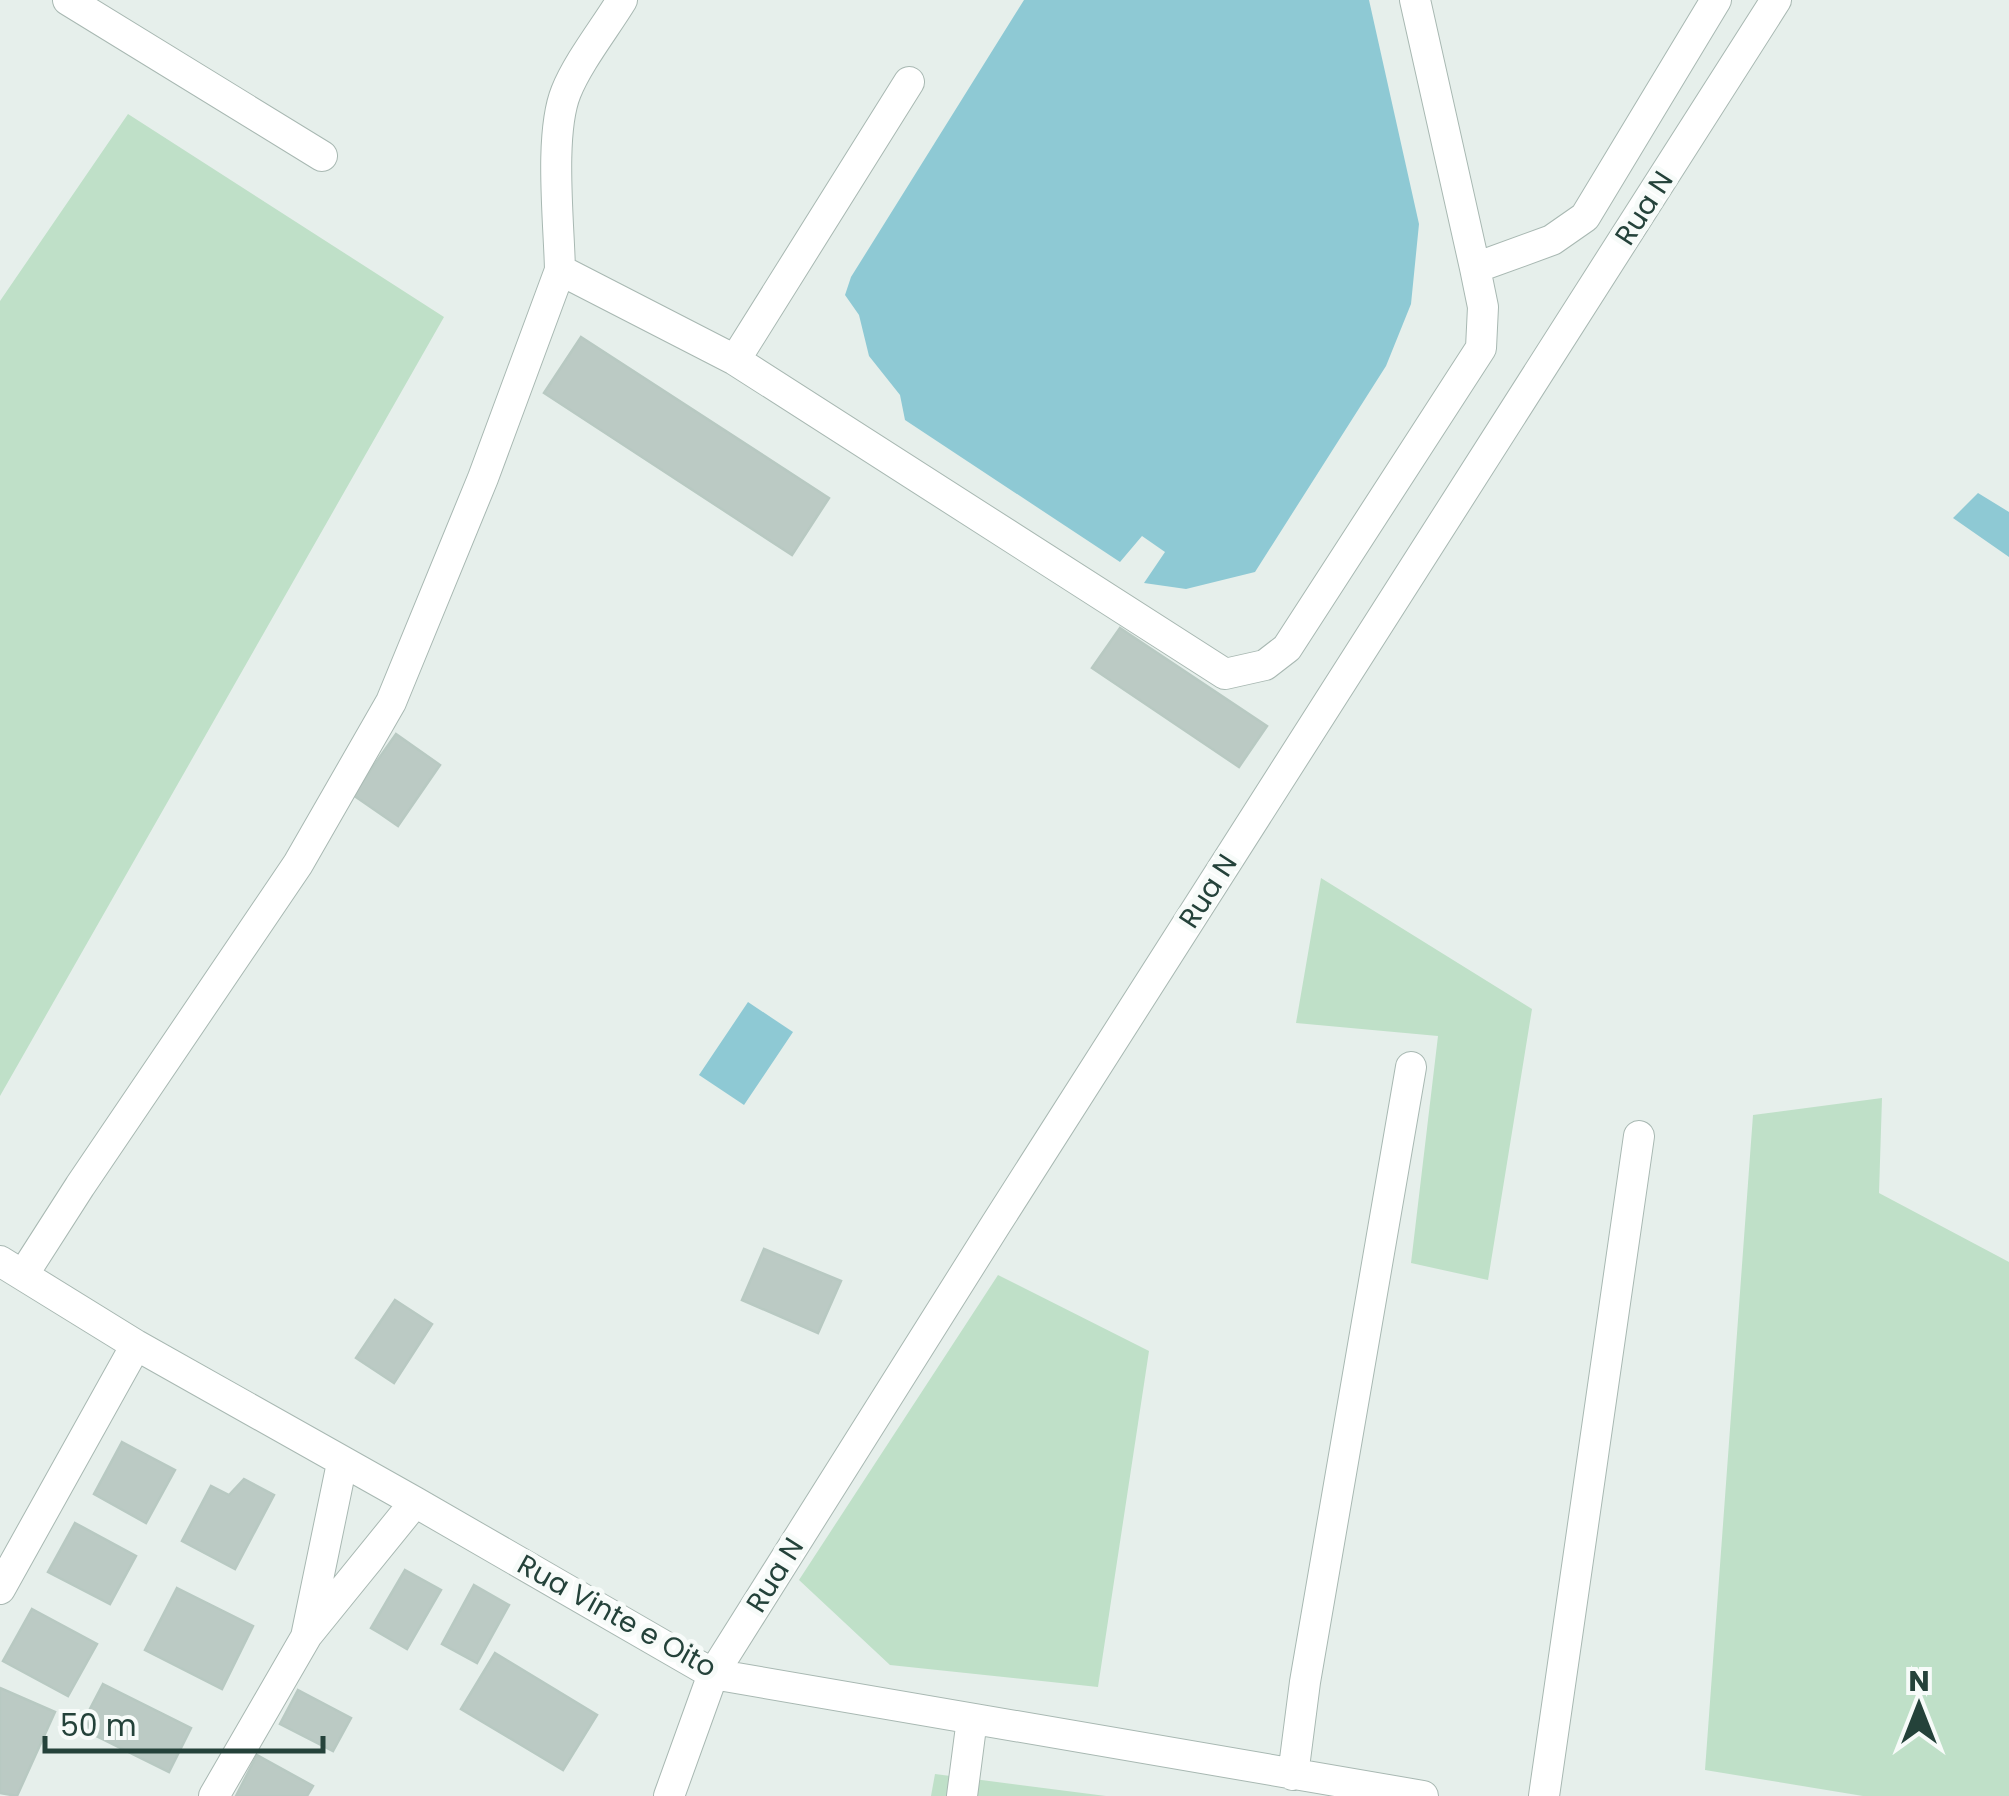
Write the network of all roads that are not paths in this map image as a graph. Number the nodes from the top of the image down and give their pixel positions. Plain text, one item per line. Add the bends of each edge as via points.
1 (68, 0) edge
2 (622, 0) edge
3 (1415, 0) edge
4 (1716, 0) edge
5 (1776, 0) edge
6 (909, 82) dead end
7 (322, 156) dead end
8 (1475, 268) junction
9 (560, 270) junction
10 (735, 360) junction
11 (1412, 1067) dead end
12 (1639, 1136) dead end
13 (12, 1268) edge
14 (136, 1345) junction
15 (342, 1463) junction
16 (415, 1502) junction
17 (0, 1590) edge
18 (306, 1637) junction
19 (713, 1674) junction
20 (972, 1719) junction
21 (1294, 1775) junction
22 (1362, 1791) edge
23 (214, 1796) edge
24 (669, 1796) edge
25 (962, 1796) edge
26 (1422, 1796) edge
27 (1544, 1796) edge

1 - 7 street
2 - 9 street via 566,93 558,172
3 - 8 street
4 - 8 street via 1585,217 1552,240
5 - 19 street, Rua N
6 - 10 street
8 - 10 street via 1481,348 1287,648 1244,672 1225,674
9 - 10 street
9 - 13 street via 391,702 298,864 80,1186
11 - 21 street
12 - 27 street
13 - 14 street, Rua Vinte e Oito
14 - 15 street, Rua Vinte e Oito
14 - 17 street
15 - 16 street, Rua Vinte e Oito
15 - 18 street
16 - 18 street
16 - 19 street, Rua Vinte e Oito
18 - 23 street
19 - 20 street, Rua Vinte e Oito
19 - 24 street, Rua N
20 - 21 street, Rua Vinte e Oito
20 - 25 street
21 - 22 street, Rua Vinte e Oito
22 - 26 street, Rua Vinte e Oito

